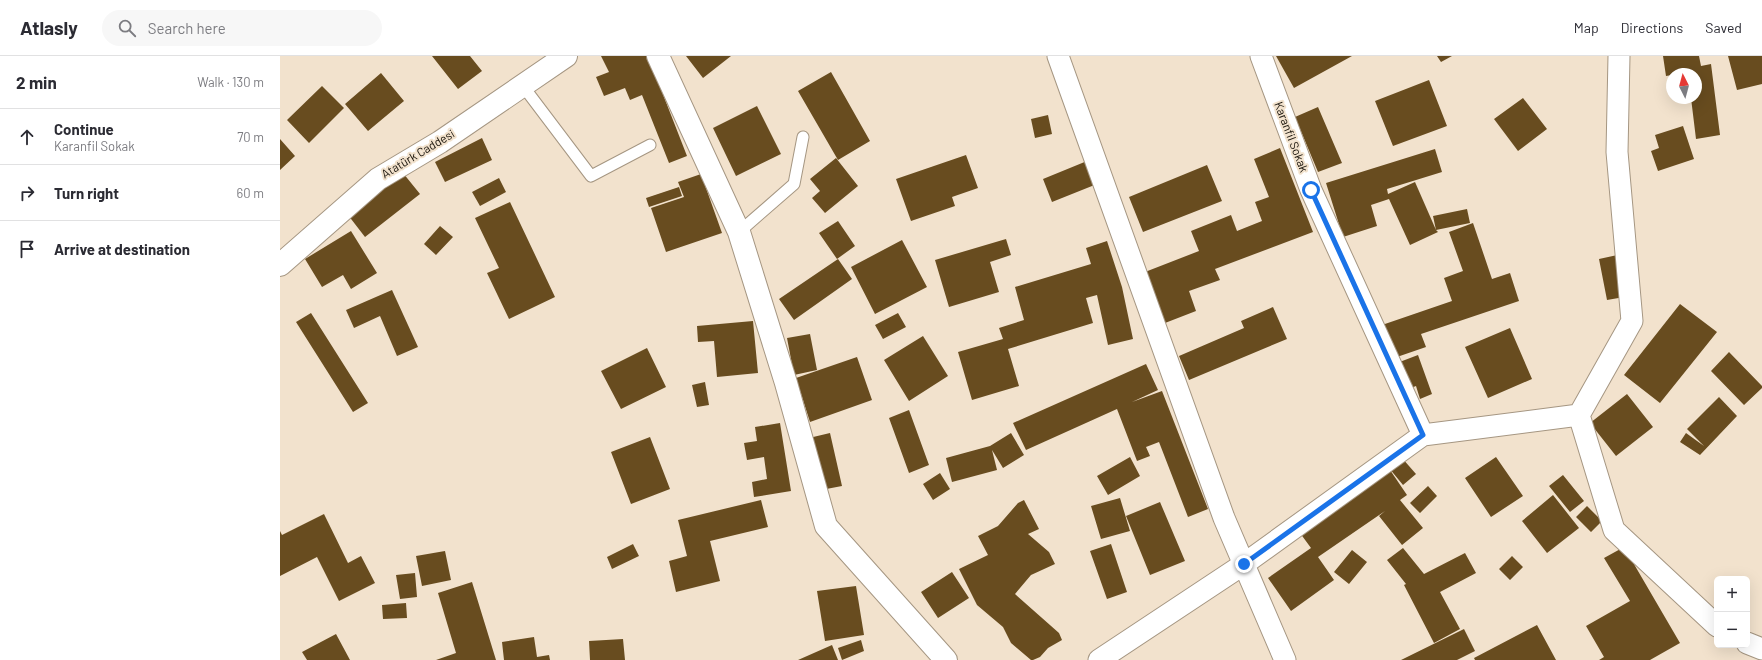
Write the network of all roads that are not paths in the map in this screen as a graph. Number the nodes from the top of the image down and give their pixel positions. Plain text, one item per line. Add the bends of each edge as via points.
1 (566, 56) edge
2 (658, 56) edge
3 (1058, 56) edge
4 (1261, 56) edge
5 (1619, 56) edge
6 (523, 86) junction
7 (803, 137) dead end
8 (650, 145) dead end
9 (739, 232) junction
10 (280, 265) edge
11 (1579, 415) junction
12 (1423, 435) junction
13 (1244, 564) junction
14 (1714, 623) edge
15 (1750, 644) edge
16 (1762, 649) edge
17 (946, 660) edge
18 (1099, 660) edge
19 (1285, 660) edge

1 - 6 street, Atatürk Caddesi
2 - 9 street
3 - 13 street via 1224,518
4 - 12 street, Karanfil Sokak via 1311,190
5 - 11 street via 1617,152 1632,321
6 - 8 lane via 591,176
6 - 10 street, Atatürk Caddesi via 440,142 378,178
7 - 9 lane via 794,184
9 - 17 street via 786,383 826,526
11 - 12 street
11 - 14 street via 1614,530
12 - 13 street
13 - 18 street
13 - 19 street
15 - 16 street

